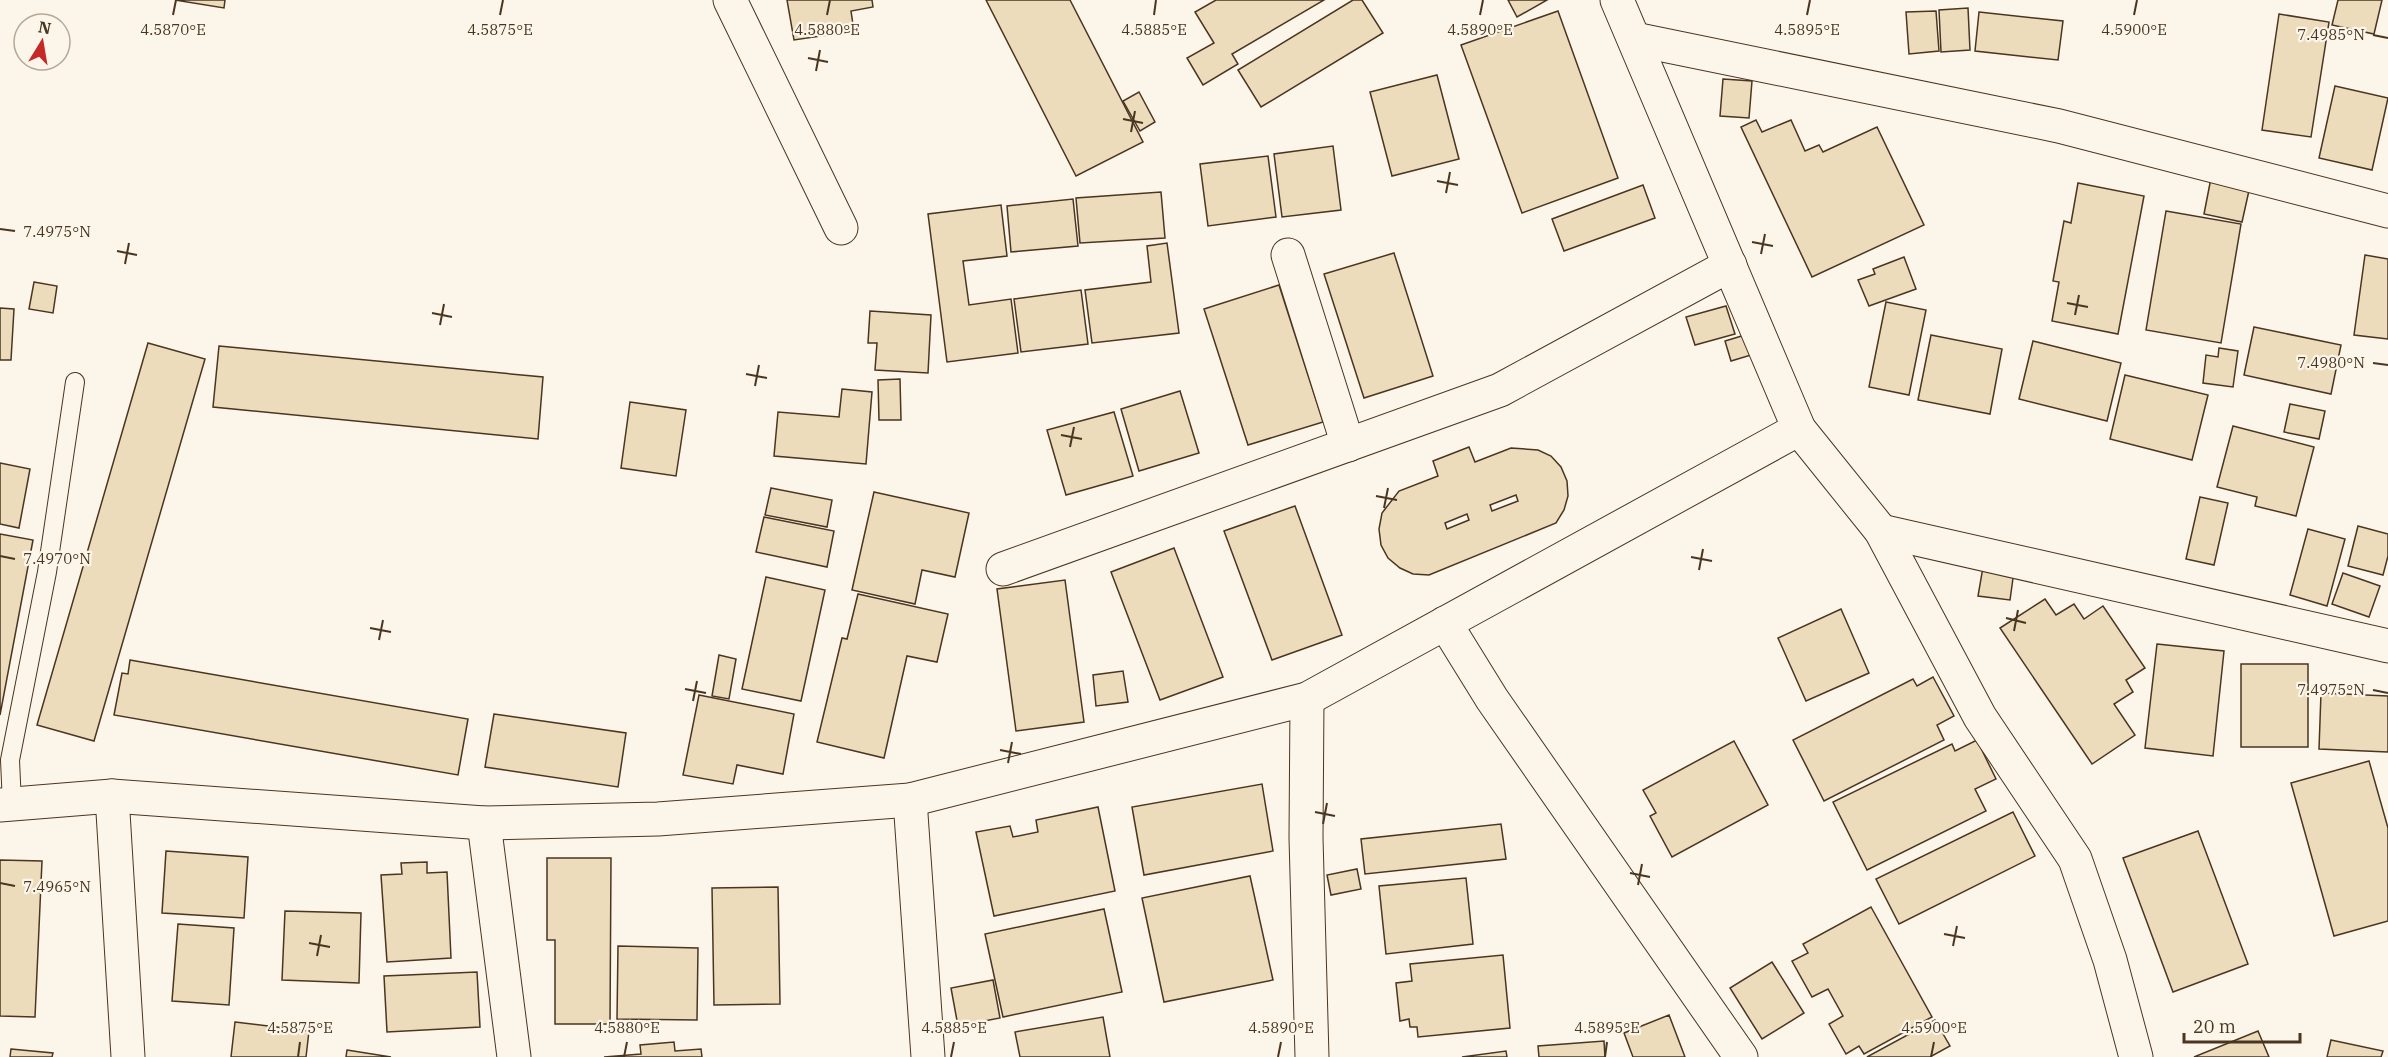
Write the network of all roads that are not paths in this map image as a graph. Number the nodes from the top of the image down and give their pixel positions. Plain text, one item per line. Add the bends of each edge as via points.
1 (730, 0) edge
2 (1617, 0) edge
3 (1634, 39) junction
4 (2388, 211) edge
5 (841, 228) dead end
6 (1288, 255) dead end
7 (1730, 265) junction
8 (75, 382) dead end
9 (1799, 429) junction
10 (1348, 445) junction
11 (1881, 531) junction
12 (1003, 569) dead end
13 (1445, 623) junction
14 (2388, 646) edge
15 (1307, 699) junction
16 (112, 796) junction
17 (910, 800) junction
18 (6, 804) edge
19 (484, 823) junction
20 (128, 1057) edge
21 (514, 1057) edge
22 (928, 1057) edge
23 (1312, 1057) edge
24 (1741, 1057) edge
25 (2136, 1057) edge

1 - 5 street
2 - 3 street
3 - 4 street via 2059,126
3 - 7 street
6 - 10 street
7 - 9 street
7 - 10 street via 1500,390
8 - 18 lane via 47,572 10,760
9 - 11 street
9 - 13 street
10 - 12 street
11 - 14 street
11 - 25 street via 1980,717 2075,858 2110,960
13 - 15 street
13 - 24 street via 1492,699
15 - 17 street
15 - 23 street
16 - 18 street
16 - 19 street
16 - 20 street
17 - 19 street via 658,819
17 - 22 street
19 - 21 street

